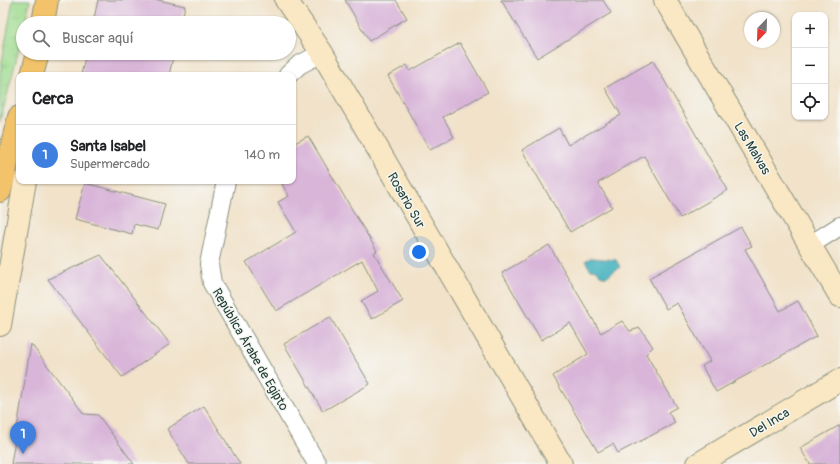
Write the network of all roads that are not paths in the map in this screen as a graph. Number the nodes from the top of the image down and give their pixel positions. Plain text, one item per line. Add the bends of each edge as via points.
1 (47, 0) edge
2 (286, 0) edge
3 (665, 0) edge
4 (44, 16) edge
5 (322, 53) junction
6 (291, 72) edge
7 (16, 129) edge
8 (24, 184) edge
9 (225, 184) edge
10 (0, 191) edge
11 (840, 226) edge
12 (810, 245) junction
13 (840, 296) edge
14 (0, 325) edge
15 (840, 380) edge
16 (318, 464) edge
17 (561, 464) edge
18 (698, 464) edge

1 - 4 main road
2 - 5 street, Rosario Sur
3 - 12 street, Las Malvas
5 - 6 street
5 - 17 street, Rosario Sur
7 - 10 main road
8 - 14 street
9 - 16 street, República Árabe de Egipto via 209,264 212,283
11 - 12 street
12 - 13 street, Las Malvas
15 - 18 street, Del Inca

